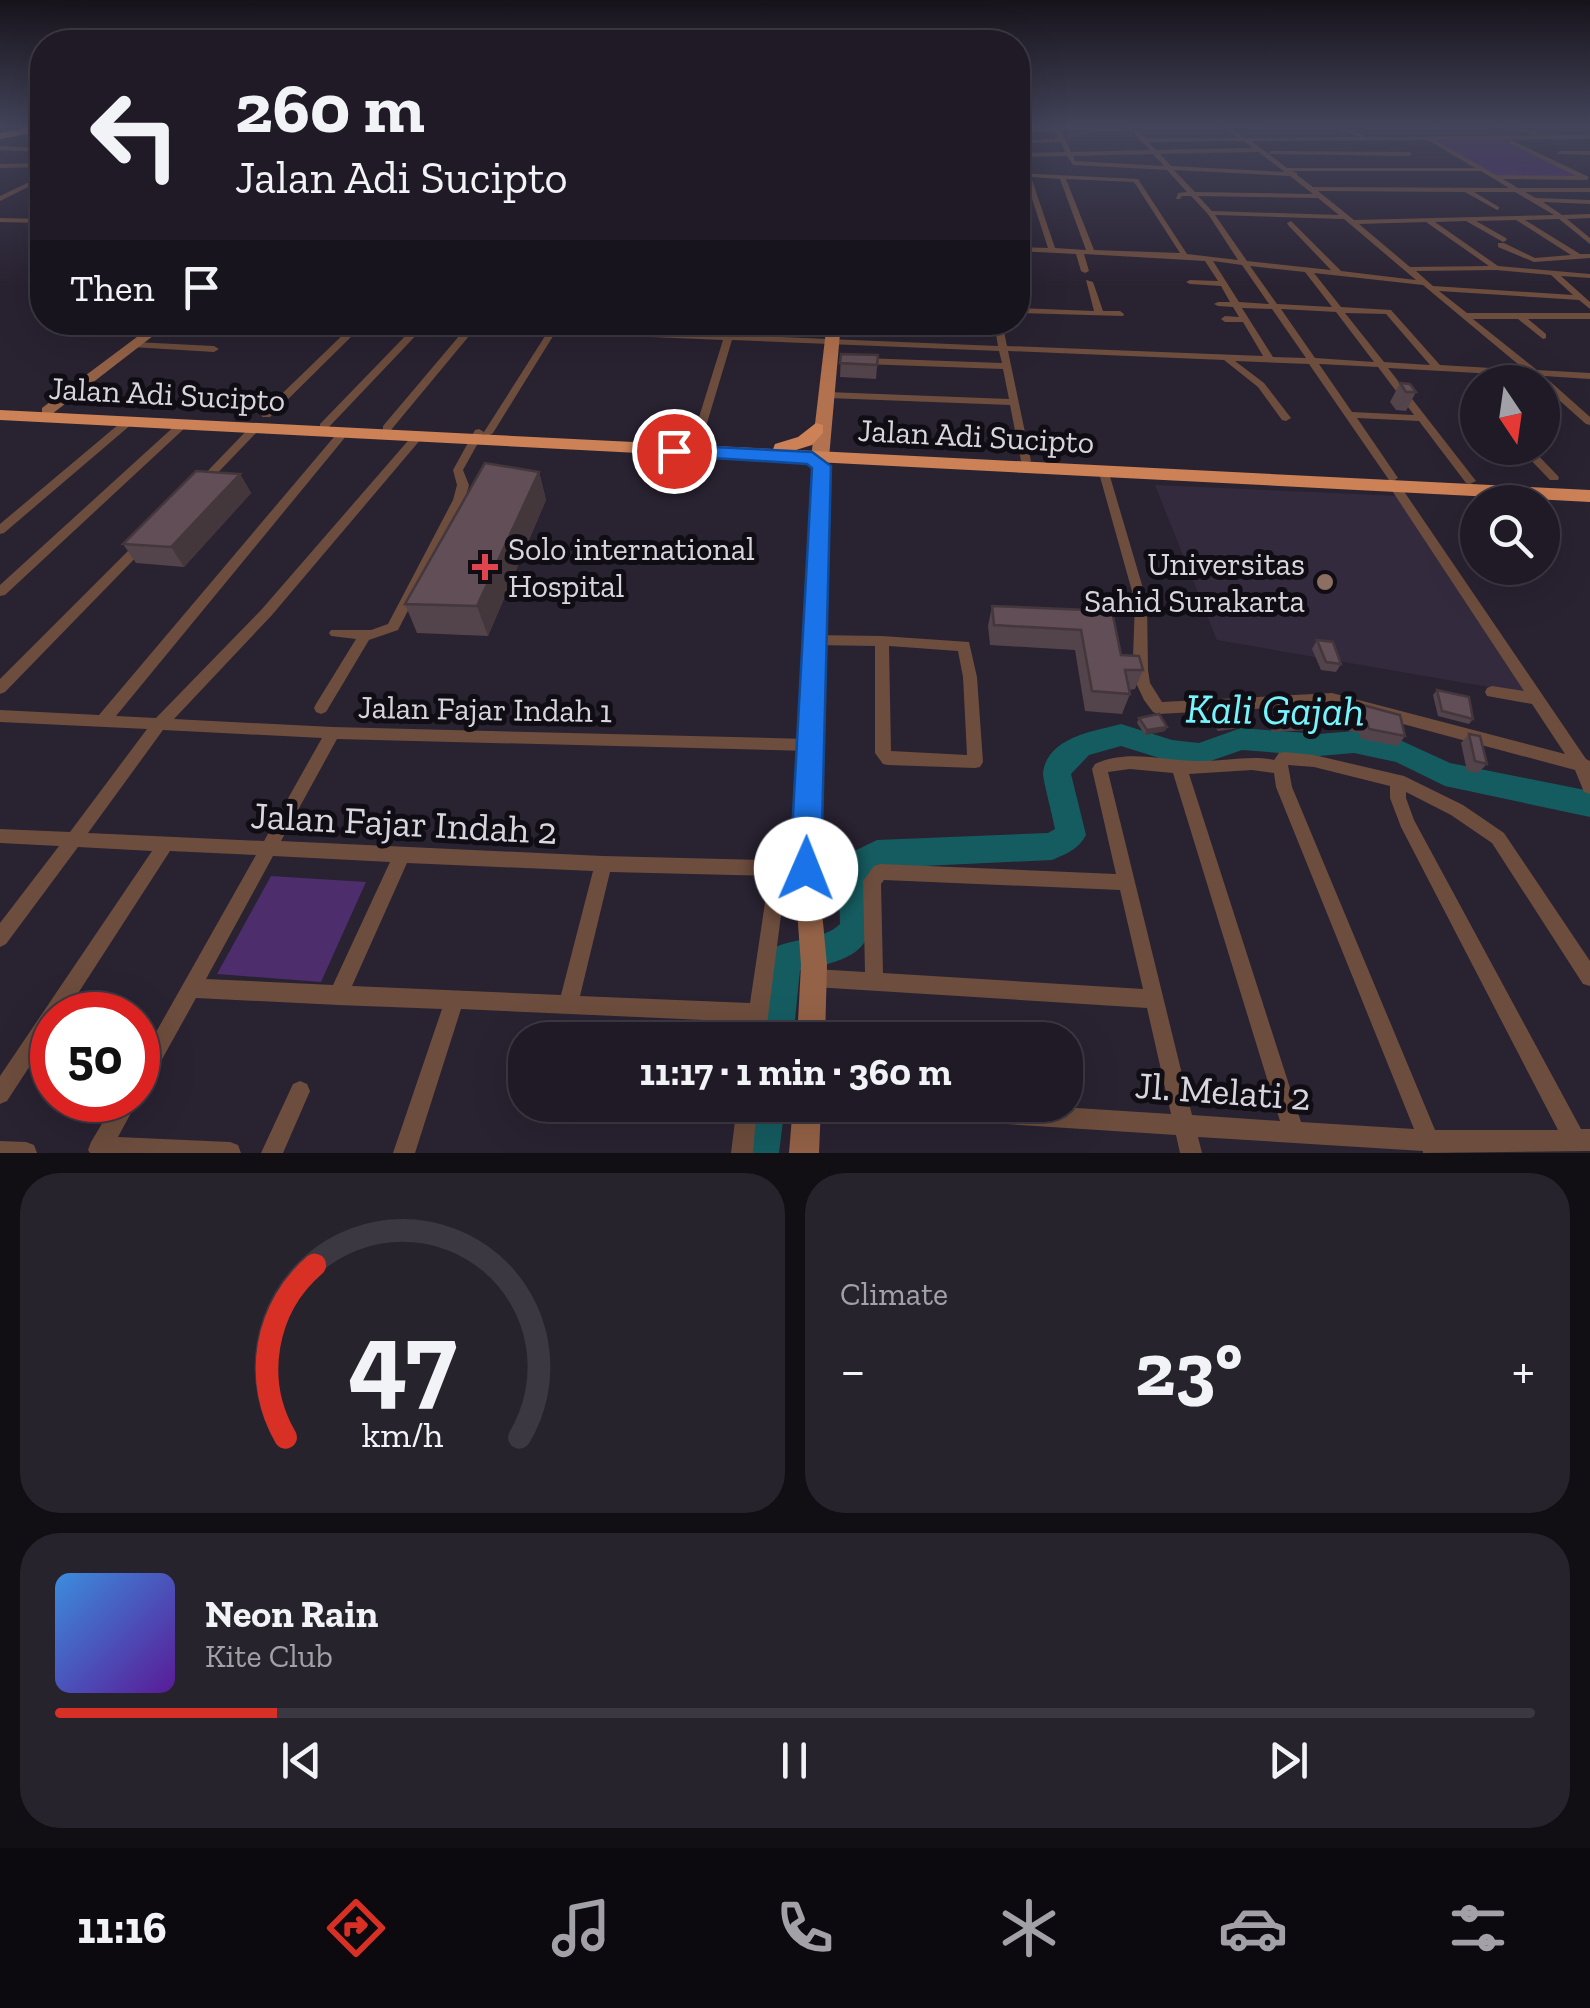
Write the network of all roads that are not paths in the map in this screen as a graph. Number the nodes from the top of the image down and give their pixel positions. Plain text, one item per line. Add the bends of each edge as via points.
1 (1063, 179) edge
2 (1114, 179) edge
3 (1181, 179) edge
4 (1301, 179) edge
5 (1355, 179) edge
6 (1467, 179) edge
7 (1497, 179) edge
8 (1136, 180) joint
9 (1426, 182) dead end
10 (30, 184) edge
11 (0, 188) edge
12 (22, 188) junction
13 (30, 188) edge
14 (1367, 188) junction
15 (1314, 189) junction
16 (1438, 189) junction
17 (1466, 190) junction
18 (1484, 190) junction
19 (1515, 190) junction
20 (1590, 190) edge
21 (1196, 194) junction
22 (1322, 196) junction
23 (1030, 198) edge
24 (1178, 198) dead end
25 (1218, 198) dead end
26 (0, 199) edge
27 (1533, 200) junction
28 (1590, 202) edge
29 (1498, 208) dead end
30 (1415, 212) dead end
31 (1210, 213) junction
32 (1230, 214) junction
33 (1306, 216) junction
34 (1590, 216) edge
35 (1561, 217) junction
36 (1518, 218) junction
37 (1352, 219) junction
38 (1467, 219) junction
39 (0, 220) edge
40 (1426, 220) junction
41 (30, 221) edge
42 (1292, 223) dead end
43 (1316, 223) dead end
44 (1590, 242) edge
45 (1030, 249) edge
46 (1052, 250) junction
47 (1079, 251) junction
48 (1090, 252) junction
49 (1185, 256) junction
50 (1590, 256) edge
51 (1579, 257) junction
52 (1208, 258) junction
53 (1245, 262) junction
54 (1496, 268) junction
55 (1409, 269) junction
56 (1086, 270) dead end
57 (1308, 270) junction
58 (1338, 273) junction
59 (1554, 274) junction
60 (1590, 276) edge
61 (1090, 282) dead end
62 (1190, 282) dead end
63 (1223, 284) junction
64 (1428, 286) junction
65 (1526, 298) junction
66 (1579, 298) junction
67 (1218, 304) dead end
68 (1238, 305) junction
69 (1590, 306) edge
70 (1274, 307) junction
71 (1337, 310) junction
72 (1030, 311) edge
73 (1099, 313) junction
74 (1120, 314) dead end
75 (1465, 316) junction
76 (1520, 316) junction
77 (1546, 316) junction
78 (1590, 316) edge
79 (1225, 319) dead end
80 (1246, 320) junction
81 (149, 335) edge
82 (348, 335) edge
83 (417, 335) edge
84 (465, 335) edge
85 (550, 335) edge
86 (657, 335) edge
87 (831, 335) edge
88 (1000, 335) edge
89 (670, 336) joint
90 (1543, 336) dead end
91 (728, 339) junction
92 (136, 345) junction
93 (214, 349) dead end
94 (830, 349) junction
95 (1003, 350) junction
96 (1226, 358) junction
97 (1270, 360) junction
98 (1311, 361) junction
99 (1379, 364) junction
100 (1528, 365) edge
101 (1005, 366) junction
102 (1437, 367) junction
103 (1460, 368) edge
104 (1560, 374) edge
105 (1590, 376) edge
106 (1560, 394) edge
107 (828, 395) junction
108 (1013, 402) junction
109 (47, 411) junction
110 (0, 412) edge
111 (1350, 415) junction
112 (1286, 418) dead end
113 (1421, 418) junction
114 (1590, 422) edge
115 (390, 424) junction
116 (125, 425) junction
117 (256, 426) junction
118 (178, 428) junction
119 (334, 433) junction
120 (481, 435) junction
121 (414, 441) junction
122 (696, 443) junction
123 (818, 449) junction
124 (1026, 461) junction
125 (1541, 465) edge
126 (1104, 473) junction
127 (1554, 478) dead end
128 (1470, 481) junction
129 (1394, 482) junction
130 (1590, 486) edge
131 (1590, 496) edge
132 (188, 497) edge
133 (0, 530) edge
134 (153, 532) edge
135 (0, 592) edge
136 (336, 633) dead end
137 (365, 635) junction
138 (813, 640) junction
139 (882, 641) junction
140 (0, 688) edge
141 (1492, 692) dead end
142 (1538, 699) junction
143 (322, 708) dead end
144 (0, 716) edge
145 (102, 722) junction
146 (159, 725) junction
147 (333, 732) junction
148 (809, 745) junction
149 (1179, 766) junction
150 (1585, 766) edge
151 (1280, 769) junction
152 (1398, 782) junction
153 (1590, 787) edge
154 (0, 836) edge
155 (73, 840) junction
156 (166, 844) junction
157 (267, 850) junction
158 (401, 856) junction
159 (602, 864) junction
160 (806, 869) junction
161 (778, 870) junction
162 (1127, 882) junction
163 (0, 938) edge
164 (814, 961) junction
165 (1590, 976) edge
166 (874, 982) junction
167 (193, 988) junction
168 (338, 996) junction
169 (1154, 999) junction
170 (454, 1002) junction
171 (568, 1006) junction
172 (758, 1013) junction
173 (757, 1022) edge
174 (812, 1022) edge
175 (160, 1045) edge
176 (300, 1091) dead end
177 (0, 1094) edge
178 (1083, 1117) edge
179 (115, 1122) edge
180 (745, 1122) edge
181 (806, 1122) edge
182 (1183, 1123) junction
183 (1293, 1130) junction
184 (1582, 1140) edge
185 (1431, 1147) edge
186 (99, 1150) edge
187 (0, 1152) edge
188 (26, 1153) edge
189 (230, 1153) edge
190 (272, 1153) edge
191 (404, 1153) edge
192 (742, 1153) edge
193 (804, 1153) edge
194 (1191, 1153) edge

1 - 48 street
2 - 8 street
3 - 21 street
4 - 15 street
5 - 14 street
6 - 18 street
7 - 19 street
8 - 49 street
9 - 16 street
10 - 12 street
11 - 12 street
12 - 13 street
12 - 26 street
14 - 15 street
14 - 16 street
15 - 22 street
16 - 17 street
17 - 18 street
17 - 29 street
18 - 19 street
19 - 20 street
19 - 27 street
21 - 22 street
21 - 24 street
21 - 31 street
22 - 37 street
23 - 46 street
25 - 32 street
27 - 28 street
27 - 35 street
30 - 40 street
31 - 32 street
31 - 53 street
32 - 33 street
33 - 37 street
33 - 43 street
34 - 35 street
35 - 36 street
35 - 44 street
36 - 38 street
36 - 51 street
37 - 40 street
37 - 55 street
38 - 40 street
38 - 51 street via 1532,260
39 - 41 street
40 - 54 street
42 - 58 street
45 - 46 street
46 - 47 street
47 - 48 street
47 - 56 street
48 - 49 street
49 - 52 street
50 - 51 street
52 - 53 street
52 - 63 street
53 - 57 street
53 - 70 street
54 - 55 street
54 - 59 street
55 - 64 street
57 - 58 street
57 - 71 street
58 - 64 street
59 - 60 street
59 - 66 street
61 - 73 street
62 - 63 street
63 - 68 street
64 - 65 street
64 - 75 street
65 - 66 street
65 - 77 street
66 - 69 street
67 - 68 street
68 - 70 street
68 - 80 street
70 - 71 street
70 - 98 street
71 - 99 street
71 - 102 street via 1388,312
72 - 73 street
73 - 74 street
75 - 76 street
75 - 100 street
76 - 77 street
76 - 90 street
77 - 78 street
79 - 80 street
80 - 97 street
81 - 92 main road
82 - 117 street
83 - 119 street
84 - 115 street
85 - 120 street
86 - 89 street
87 - 94 main road
88 - 95 street
89 - 91 street
91 - 94 street
91 - 122 street
92 - 93 street
92 - 109 main road
94 - 95 street
94 - 101 street
94 - 107 main road
94 - 123 main road
95 - 96 street
95 - 101 street
96 - 97 street
96 - 112 street via 1261,385
97 - 98 street
98 - 99 street
98 - 111 street
99 - 102 street
99 - 113 street
101 - 108 street
102 - 103 street
104 - 105 street
106 - 114 street
107 - 108 street
107 - 123 main road
108 - 124 street
109 - 110 highway, Jalan Adi Sucipto
109 - 119 highway, Jalan Adi Sucipto
110 - 116 highway, Jalan Adi Sucipto
111 - 113 street
111 - 129 street
113 - 128 street
115 - 119 highway, Jalan Adi Sucipto
115 - 120 highway, Jalan Adi Sucipto
116 - 118 highway, Jalan Adi Sucipto
116 - 133 street
117 - 118 highway, Jalan Adi Sucipto
117 - 119 highway, Jalan Adi Sucipto
117 - 132 street
118 - 135 street
119 - 121 highway, Jalan Adi Sucipto
119 - 145 street
120 - 121 highway, Jalan Adi Sucipto
120 - 122 highway, Jalan Adi Sucipto
120 - 123 highway, Jalan Adi Sucipto
120 - 137 street via 458,470 459,500 394,624
121 - 146 street
122 - 123 highway, Jalan Adi Sucipto
123 - 124 highway, Jalan Adi Sucipto
123 - 126 highway, Jalan Adi Sucipto
123 - 138 main road
124 - 129 highway, Jalan Adi Sucipto
125 - 127 street
126 - 129 highway, Jalan Adi Sucipto
126 - 150 street via 1141,602 1137,656 1158,708 1332,698
128 - 129 highway, Jalan Adi Sucipto
128 - 130 highway, Jalan Adi Sucipto
129 - 131 highway, Jalan Adi Sucipto
129 - 142 street
134 - 140 street
136 - 137 street
137 - 143 street
138 - 139 street
138 - 148 main road
139 - 139 street via 885,758 975,762 964,646
141 - 142 street
142 - 150 street
144 - 145 street, Jalan Fajar Indah 1
145 - 146 street, Jalan Fajar Indah 1
146 - 147 street, Jalan Fajar Indah 1
146 - 155 street
147 - 148 street, Jalan Fajar Indah 1
147 - 157 street
148 - 160 main road
149 - 151 street
149 - 162 street via 1103,767
149 - 183 street
150 - 153 street
151 - 152 street via 1291,757
151 - 185 street
152 - 165 street via 1498,838
152 - 184 street, Jl. Melati 2 via 1407,822
154 - 155 street, Jalan Fajar Indah 2
155 - 156 street, Jalan Fajar Indah 2
155 - 163 street
156 - 157 street, Jalan Fajar Indah 2
156 - 177 street
157 - 158 street, Jalan Fajar Indah 2
157 - 167 street
158 - 159 street, Jalan Fajar Indah 2
158 - 168 street
159 - 161 street, Jalan Fajar Indah 2
159 - 171 street
160 - 161 street, Jalan Fajar Indah 2
160 - 164 main road
161 - 172 street
162 - 166 street via 880,872 872,880
162 - 169 street
164 - 166 street
164 - 174 main road
166 - 169 street
167 - 168 street
167 - 175 street
168 - 170 street
169 - 182 street
170 - 171 street
170 - 191 street
171 - 172 street
172 - 173 street
176 - 190 street
178 - 182 street, Jl. Melati 2
179 - 186 street
180 - 192 street
181 - 193 main road
182 - 183 street, Jl. Melati 2
182 - 194 street
183 - 185 street, Jl. Melati 2
184 - 185 street, Jl. Melati 2
186 - 189 street
187 - 188 street

